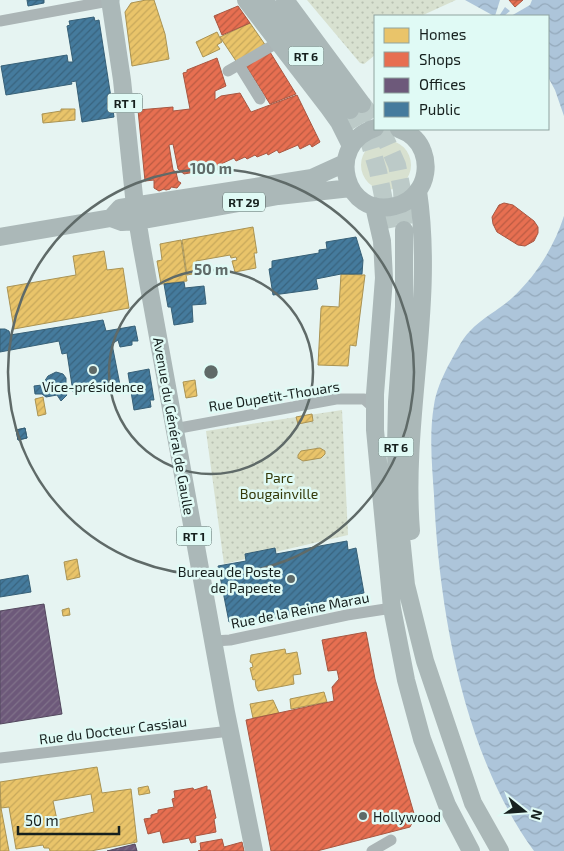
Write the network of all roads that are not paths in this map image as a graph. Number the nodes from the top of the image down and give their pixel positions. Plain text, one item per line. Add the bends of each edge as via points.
1 (111, 0) edge
2 (246, 0) edge
3 (264, 0) edge
4 (285, 0) edge
5 (296, 0) edge
6 (0, 21) edge
7 (278, 43) junction
8 (239, 65) junction
9 (228, 71) dead end
10 (260, 99) dead end
11 (362, 105) edge
12 (374, 128) edge
13 (402, 130) edge
14 (348, 154) junction
15 (351, 188) junction
16 (418, 191) junction
17 (374, 206) junction
18 (136, 213) junction
19 (0, 236) edge
20 (375, 409) junction
21 (174, 429) junction
22 (384, 531) junction
23 (392, 608) junction
24 (214, 641) junction
25 (425, 661) junction
26 (230, 731) junction
27 (0, 758) edge
28 (391, 840) dead end
29 (254, 851) edge
30 (372, 851) edge
31 (471, 851) edge
32 (500, 851) edge

1 - 6 street
1 - 18 main road, RT 1
2 - 7 main road
3 - 11 main road, RT 6 via 316,69
4 - 11 main road, RT 6
5 - 11 main road
7 - 8 street
7 - 14 main road via 339,122
8 - 9 street
8 - 10 street
12 - 14 main road via 359,136
13 - 16 main road via 418,142 424,156 425,177
14 - 15 main road via 347,178
14 - 18 main road, RT 29 via 312,178
15 - 17 main road via 363,201
15 - 18 main road, RT 29
16 - 17 main road via 398,206
16 - 25 main road via 424,280 410,518
17 - 20 main road via 382,241 384,278
18 - 19 main road, RT 29 via 120,208 111,218
18 - 21 main road, Avenue du Général de Gaulle / RT 1
20 - 21 street, Rue Dupetit-Thouars via 364,399 336,399
20 - 22 main road
21 - 24 main road, Avenue du Général de Gaulle / RT 1
22 - 23 main road, RT 6
22 - 25 main road, RT 6 via 397,231 404,307 397,402 397,498 406,584
23 - 24 street, Rue de la Reine Marau
23 - 31 main road, RT 6 via 422,739 447,806
24 - 26 main road, Avenue du Général de Gaulle / RT 1
25 - 32 main road, RT 6 via 473,803
26 - 27 street, Rue du Docteur Cassiau
26 - 29 main road, Avenue du Général de Gaulle / RT 1
28 - 30 street

